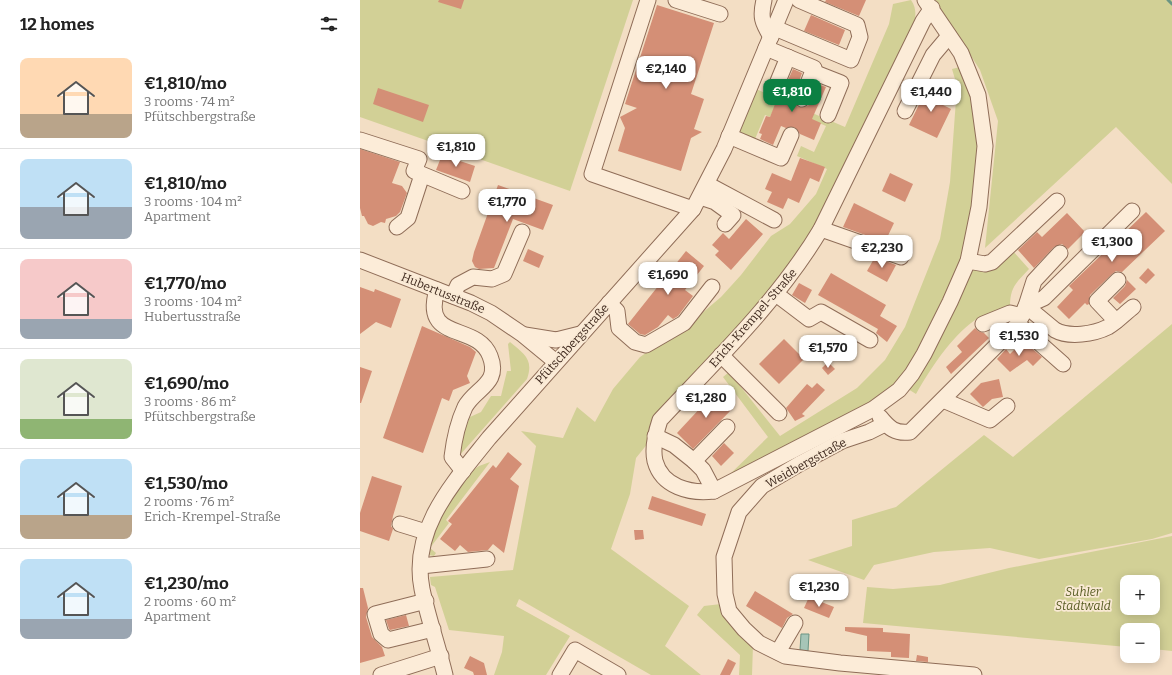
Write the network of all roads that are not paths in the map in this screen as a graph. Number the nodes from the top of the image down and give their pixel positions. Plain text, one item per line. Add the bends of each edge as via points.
1 (648, 0) edge
2 (676, 0) edge
3 (764, 0) edge
4 (786, 0) edge
5 (799, 0) edge
6 (704, 4) edge
7 (928, 4) edge
8 (720, 14) dead end
9 (949, 36) junction
10 (771, 38) junction
11 (788, 57) junction
12 (813, 72) junction
13 (776, 86) dead end
14 (802, 99) dead end
15 (904, 111) dead end
16 (828, 115) dead end
17 (791, 135) dead end
18 (730, 136) junction
19 (360, 140) edge
20 (422, 175) junction
21 (462, 191) dead end
22 (700, 197) junction
23 (1057, 201) dead end
24 (1132, 211) dead end
25 (774, 220) dead end
26 (725, 224) dead end
27 (398, 227) dead end
28 (821, 229) junction
29 (522, 232) dead end
30 (1060, 253) dead end
31 (901, 256) dead end
32 (360, 260) edge
33 (968, 261) junction
34 (1118, 280) dead end
35 (712, 287) dead end
36 (437, 290) junction
37 (776, 294) junction
38 (453, 296) junction
39 (609, 303) junction
40 (1133, 307) dead end
41 (1022, 315) junction
42 (1116, 321) junction
43 (983, 324) dead end
44 (522, 334) junction
45 (580, 334) junction
46 (870, 340) dead end
47 (721, 355) junction
48 (556, 362) junction
49 (1063, 364) dead end
50 (943, 400) junction
51 (1007, 406) dead end
52 (873, 409) junction
53 (779, 413) dead end
54 (885, 424) junction
55 (727, 427) dead end
56 (655, 436) junction
57 (694, 461) junction
58 (463, 470) junction
59 (714, 491) junction
60 (400, 524) dead end
61 (426, 532) junction
62 (487, 559) dead end
63 (421, 566) junction
64 (426, 601) junction
65 (795, 623) dead end
66 (433, 629) junction
67 (778, 652) junction
68 (441, 656) junction
69 (381, 675) edge
70 (445, 675) edge
71 (560, 675) edge
72 (618, 675) edge
73 (974, 675) edge

1 - 22 street via 592,174
2 - 6 street
3 - 10 street via 762,21
4 - 10 street, Pfütschbergstraße
5 - 10 street via 857,25 860,37 851,60
6 - 8 street
7 - 9 street, Erich-Krempel-Straße
7 - 28 street, Erich-Krempel-Straße via 923,21
9 - 15 street via 933,55
9 - 33 street, Erich-Krempel-Straße via 961,53 978,95 985,146 979,207
10 - 11 street
10 - 18 street, Pfütschbergstraße
11 - 12 street via 814,68
11 - 13 street
12 - 14 street
12 - 16 street via 841,83
17 - 18 street via 781,158
18 - 22 street, Pfütschbergstraße
19 - 20 street via 418,159 414,172
20 - 21 street
20 - 27 street via 408,218
22 - 25 street
22 - 26 street via 715,202 733,216
22 - 39 street, Pfütschbergstraße
23 - 33 street via 992,262 985,264
24 - 41 street via 1044,298
28 - 31 street
28 - 37 street, Erich-Krempel-Straße via 804,258
29 - 38 street via 504,274 492,279 473,277 458,285
30 - 41 street via 1034,281
32 - 36 street, Hubertusstraße
33 - 52 street, Erich-Krempel-Straße via 950,302 912,374 899,390
34 - 42 street via 1097,301
35 - 39 street via 684,323 646,345 635,342 619,328 617,311
36 - 38 street, Hubertusstraße
36 - 58 street via 433,310 441,324 481,344 491,357 491,378 466,405 453,444 452,457
37 - 46 street via 809,319 821,312
37 - 47 street, Erich-Krempel-Straße
38 - 44 street, Hubertusstraße via 490,313
39 - 45 street, Pfütschbergstraße
40 - 42 street
41 - 42 street via 1066,334 1102,330
41 - 43 street via 1010,313
41 - 49 street
41 - 50 street
44 - 45 street, Hubertusstraße via 556,340
44 - 48 street, Hubertusstraße
45 - 48 street, Pfütschbergstraße
47 - 53 street
47 - 56 street, Erich-Krempel-Straße via 660,420
48 - 58 street, Pfütschbergstraße
50 - 51 street via 990,420
50 - 54 street via 910,432 893,431
52 - 54 street
52 - 59 street, Erich-Krempel-Straße
54 - 67 street, Weidbergstraße via 842,441 788,470 762,486 739,512 724,557 725,594 729,611 744,630 759,643
55 - 57 street
56 - 57 street via 674,445
56 - 59 street, Erich-Krempel-Straße via 655,460 661,472 672,484 688,492
57 - 59 street via 703,470
58 - 61 street, Pfütschbergstraße via 435,511
60 - 61 street
61 - 63 street, Pfütschbergstraße
62 - 63 street
63 - 64 street, Pfütschbergstraße via 422,588
64 - 66 street, Pfütschbergstraße
64 - 66 street via 376,614 381,634 388,640
65 - 67 street
66 - 68 street, Pfütschbergstraße
67 - 73 street, Weidbergstraße via 785,656 840,663
68 - 69 street
68 - 70 street, Pfütschbergstraße
71 - 72 street via 574,650

